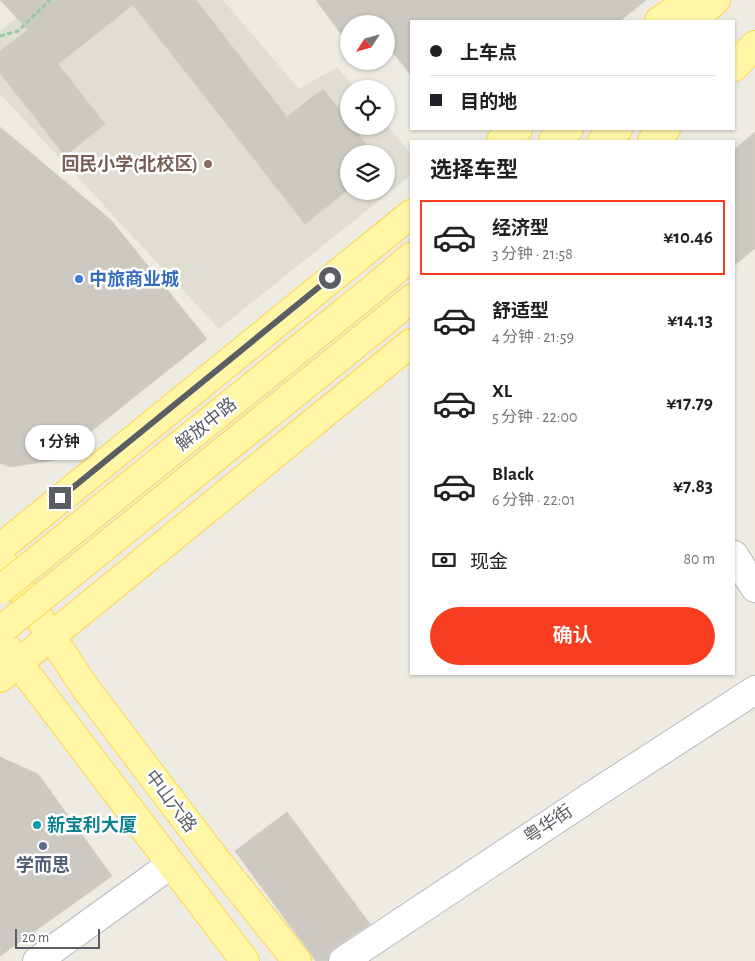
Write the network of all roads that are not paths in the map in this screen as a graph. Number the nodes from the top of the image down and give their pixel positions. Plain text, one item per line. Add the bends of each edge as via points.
1 (690, 0) edge
2 (716, 0) edge
3 (660, 20) edge
4 (693, 20) edge
5 (755, 26) edge
6 (735, 40) edge
7 (755, 45) edge
8 (735, 66) edge
9 (517, 130) edge
10 (567, 130) edge
11 (617, 130) edge
12 (665, 130) edge
13 (503, 140) edge
14 (554, 140) edge
15 (603, 140) edge
16 (653, 140) edge
17 (410, 215) edge
18 (410, 259) edge
19 (410, 300) edge
20 (410, 344) edge
21 (0, 548) edge
22 (735, 557) edge
23 (0, 558) edge
24 (755, 588) edge
25 (0, 590) edge
26 (2, 632) edge
27 (51, 637) junction
28 (10, 670) edge
29 (755, 690) edge
30 (170, 865) junction
31 (37, 961) edge
32 (245, 961) edge
33 (297, 961) edge
34 (343, 961) edge

1 - 3 main road
2 - 4 main road
5 - 6 main road
7 - 8 main road
9 - 13 main road
10 - 14 main road
11 - 15 main road
12 - 16 main road
17 - 21 main road
18 - 25 main road, 解放中路, bridge
19 - 26 main road, 解放中路, bridge
20 - 27 main road
22 - 24 street
23 - 27 main road, 中山六路
26 - 28 main road
27 - 28 main road
27 - 33 main road, 中山六路 via 84,686 213,856
28 - 30 main road
29 - 34 street, 粤华街
30 - 31 street
30 - 32 main road

